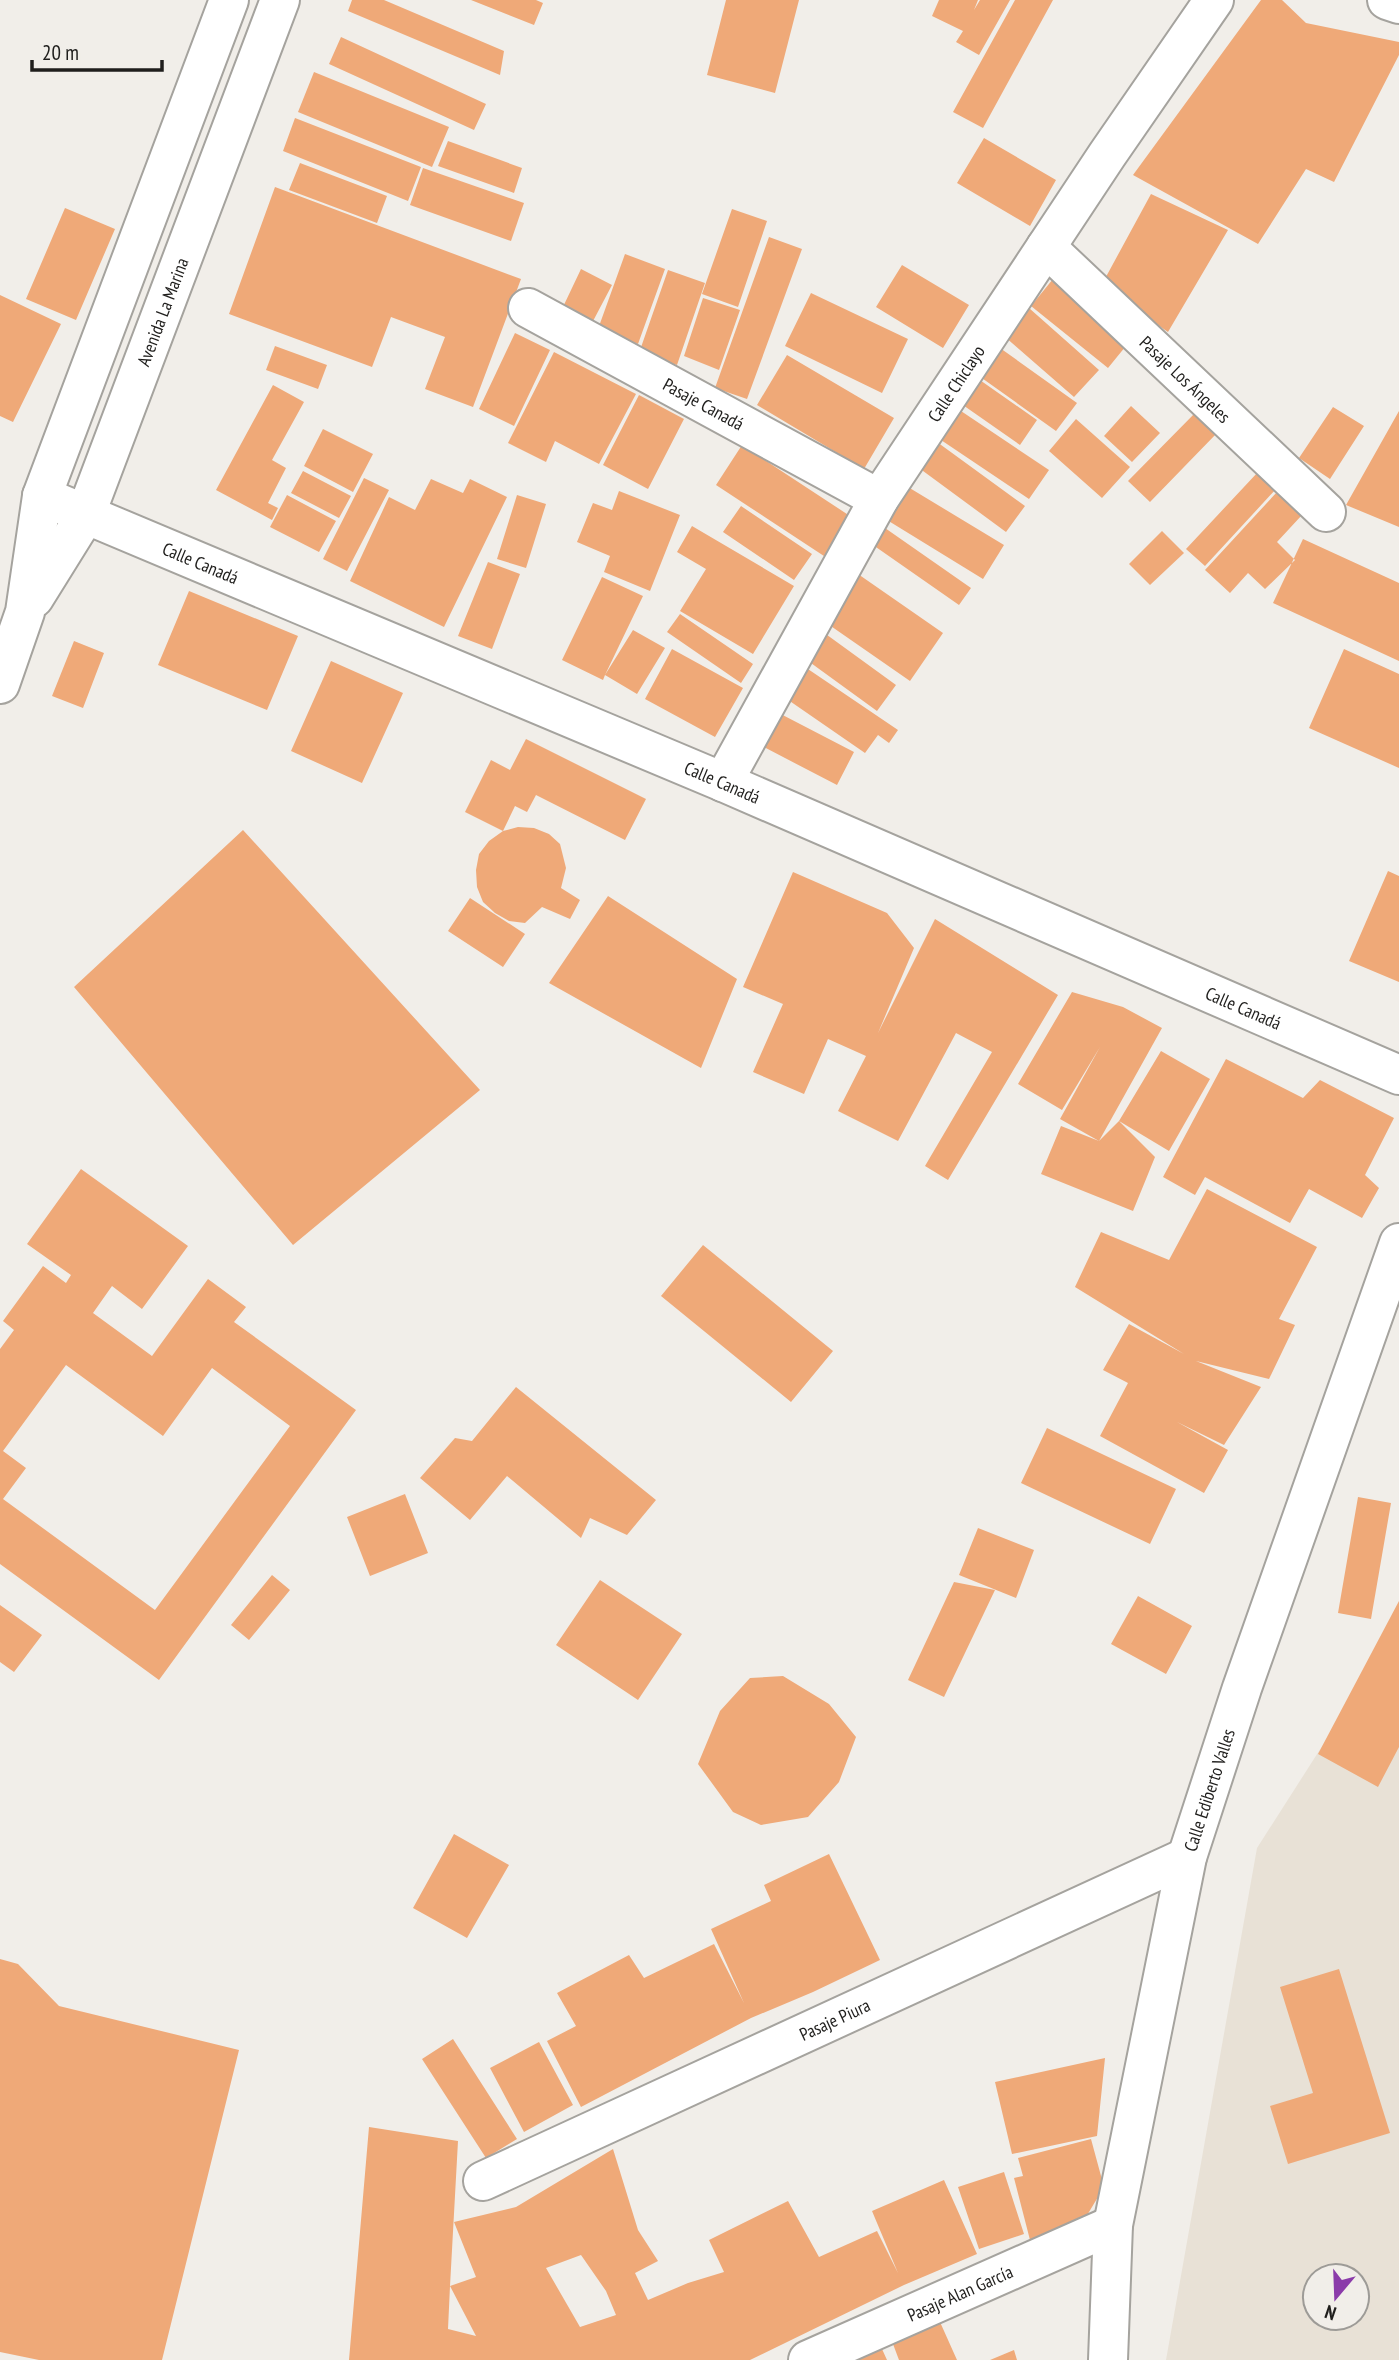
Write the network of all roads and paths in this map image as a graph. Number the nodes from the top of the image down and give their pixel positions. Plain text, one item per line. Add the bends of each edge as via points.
1 (229, 0) edge
2 (280, 0) edge
3 (1214, 0) edge
4 (1387, 0) edge
5 (1399, 4) edge
6 (1046, 247) junction
7 (528, 308) dead end
8 (42, 496) junction
9 (879, 499) junction
10 (1326, 512) dead end
11 (85, 516) junction
12 (25, 612) junction
13 (0, 684) edge
14 (723, 782) junction
15 (1399, 1075) edge
16 (1399, 1243) edge
17 (1187, 1857) junction
18 (483, 2182) dead end
19 (1113, 2225) junction
20 (808, 2360) edge
21 (1108, 2360) edge

1 - 8 street, Avenida La Marina
2 - 11 street, Avenida La Marina
3 - 6 street, Calle Chiclayo
4 - 5 street
6 - 9 street, Calle Chiclayo
6 - 10 street, Pasaje Los Ángeles
7 - 9 street, Pasaje Canadá
8 - 11 street, Calle Canadá
8 - 12 street, Avenida La Marina
9 - 14 street, Calle Chiclayo
11 - 12 street, Avenida La Marina
11 - 14 street, Calle Canadá
12 - 13 street, Avenida La Marina
14 - 15 street, Calle Canadá
16 - 17 street, Calle Ediberto Valles
17 - 18 street, Pasaje Piura
17 - 19 street, Calle Ediberto Valles
19 - 20 street, Pasaje Alan García
19 - 21 street, Calle Ediberto Valles

